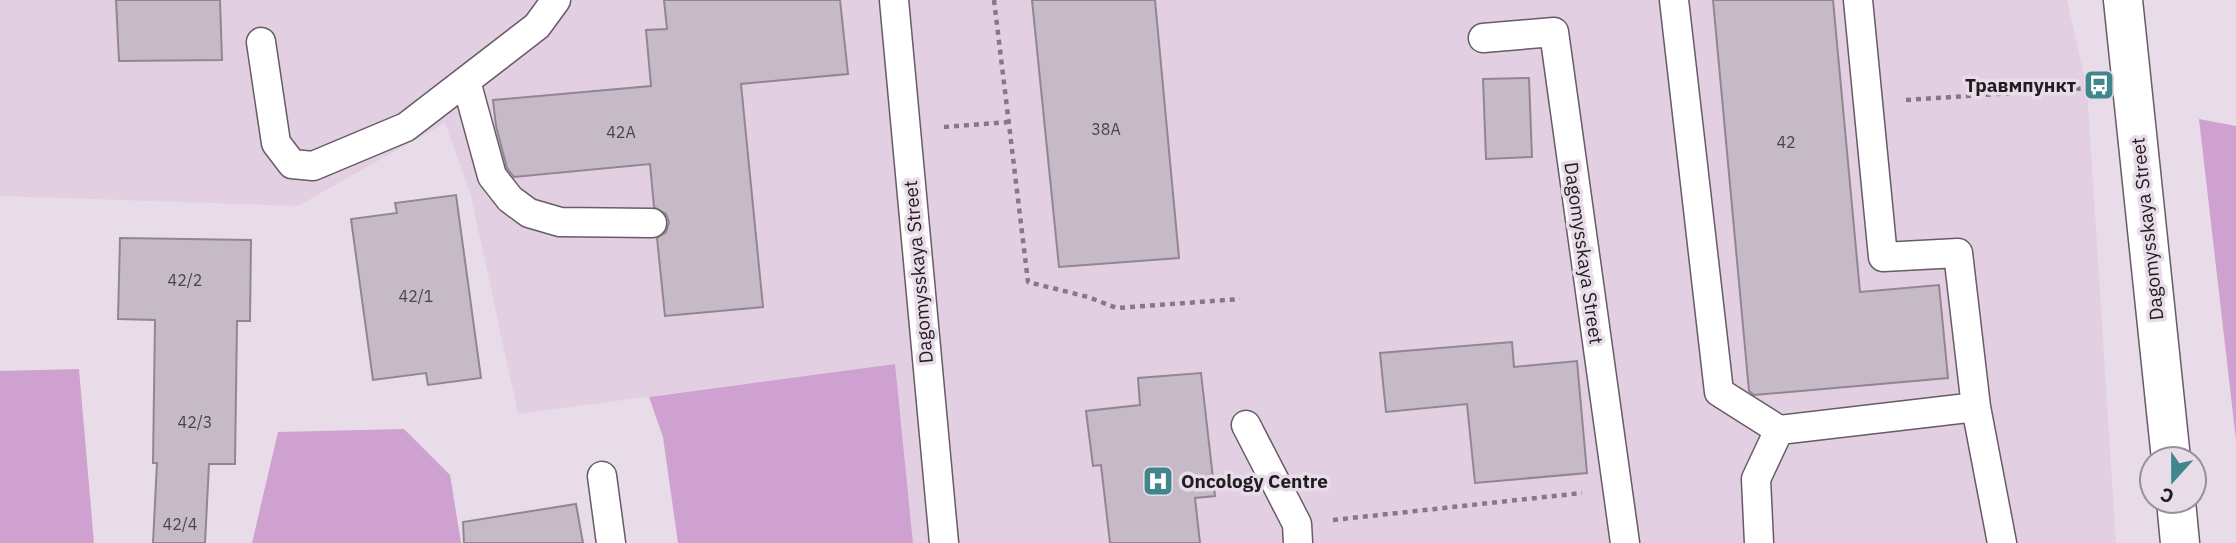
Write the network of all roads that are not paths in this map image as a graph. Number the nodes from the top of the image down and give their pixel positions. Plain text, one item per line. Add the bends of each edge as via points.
1 (556, 0) edge
2 (894, 0) edge
3 (1674, 0) edge
4 (1858, 0) edge
5 (2123, 0) edge
6 (1483, 38) dead end
7 (261, 42) dead end
8 (466, 81) junction
9 (652, 223) dead end
10 (1976, 407) junction
11 (1246, 425) dead end
12 (1779, 430) junction
13 (2170, 445) edge
14 (602, 475) dead end
15 (2177, 515) edge
16 (1298, 534) edge
17 (611, 543) edge
18 (944, 543) edge
19 (1625, 543) edge
20 (1759, 543) edge
21 (2002, 543) edge
22 (2180, 543) edge

1 - 8 lane via 537,26
2 - 18 lane, Dagomysskaya Street
3 - 12 lane via 1719,392
4 - 10 lane via 1883,257 1958,253
5 - 13 street, Dagomysskaya Street
6 - 19 lane, Dagomysskaya Street via 1554,32
7 - 8 lane via 276,143 292,164 313,166 406,127
8 - 9 lane via 492,176 510,199 529,213 560,222
10 - 12 lane
10 - 21 lane
11 - 16 lane
12 - 20 lane via 1756,479
14 - 17 lane
15 - 22 street

